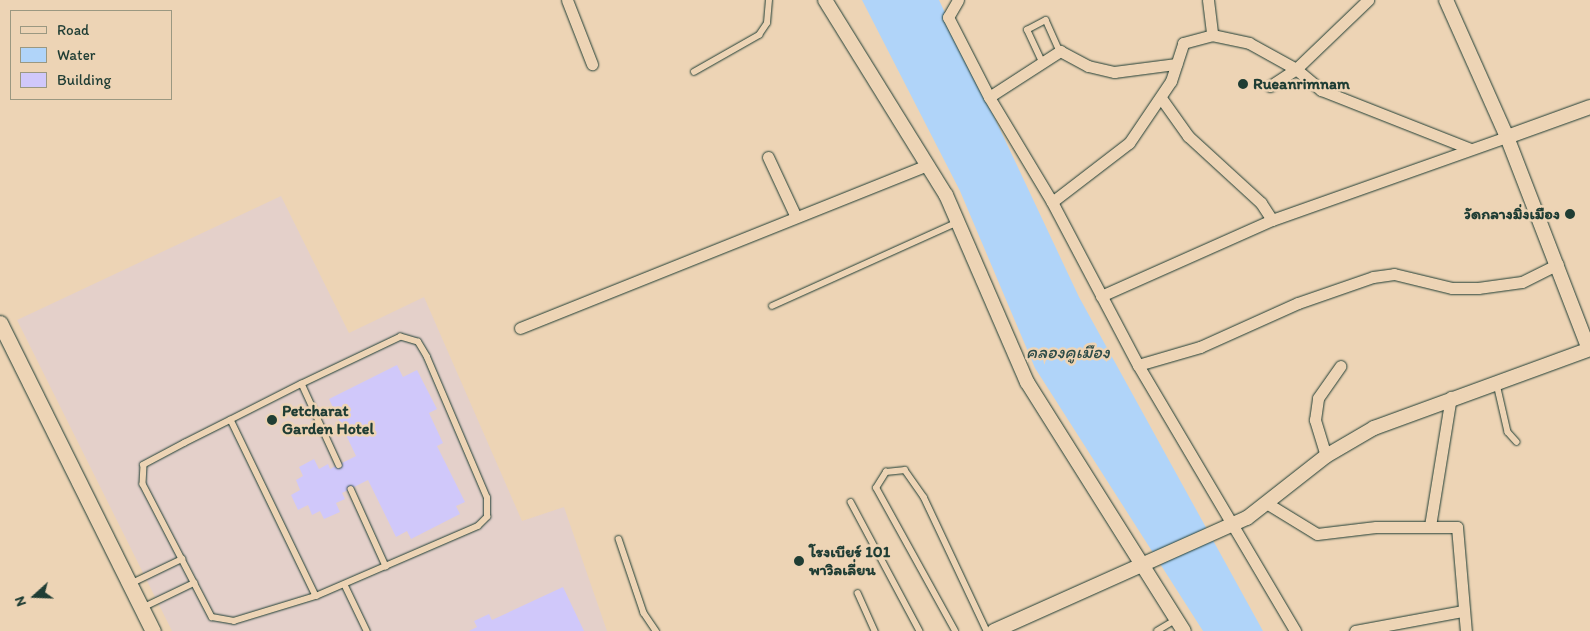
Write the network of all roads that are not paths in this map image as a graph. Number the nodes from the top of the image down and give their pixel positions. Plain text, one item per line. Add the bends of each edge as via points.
1 (567, 0) edge
2 (769, 0) edge
3 (825, 0) edge
4 (958, 0) edge
5 (1208, 0) edge
6 (1368, 0) edge
7 (1446, 0) edge
8 (1212, 35) junction
9 (1060, 51) junction
10 (1042, 62) junction
11 (592, 64) dead end
12 (1176, 64) junction
13 (1296, 69) junction
14 (694, 72) dead end
15 (1270, 86) dead end
16 (989, 96) junction
17 (1161, 98) junction
18 (1590, 107) edge
19 (1507, 137) junction
20 (1471, 148) junction
21 (768, 158) dead end
22 (928, 165) junction
23 (1052, 202) junction
24 (796, 217) junction
25 (1272, 220) junction
26 (958, 222) junction
27 (1558, 264) junction
28 (1101, 296) junction
29 (772, 306) dead end
30 (0, 323) edge
31 (520, 328) dead end
32 (1589, 349) edge
33 (1138, 365) junction
34 (1340, 366) dead end
35 (1496, 380) junction
36 (302, 384) junction
37 (1451, 397) junction
38 (231, 420) junction
39 (1517, 442) dead end
40 (1326, 456) junction
41 (339, 464) dead end
42 (351, 489) dead end
43 (851, 502) dead end
44 (1268, 504) junction
45 (1232, 525) junction
46 (1430, 526) junction
47 (619, 540) dead end
48 (182, 559) junction
49 (1145, 560) junction
50 (386, 566) junction
51 (194, 583) junction
52 (130, 584) junction
53 (345, 584) junction
54 (858, 593) dead end
55 (316, 596) junction
56 (142, 608) junction
57 (1463, 611) junction
58 (1177, 619) junction
59 (153, 631) edge
60 (367, 631) edge
61 (656, 631) edge
62 (876, 631) edge
63 (920, 631) edge
64 (955, 631) edge
65 (987, 631) edge
66 (994, 631) edge
67 (1157, 631) edge
68 (1184, 631) edge
69 (1295, 631) edge
70 (1355, 631) edge
71 (1466, 631) edge

1 - 11 street
2 - 14 lane via 766,23 759,35
3 - 22 street
4 - 16 street via 948,17
5 - 8 street
6 - 13 street
7 - 19 street
8 - 12 street via 1183,43
8 - 13 street via 1249,43
9 - 10 street
9 - 10 lane via 1046,20 1027,30
9 - 12 street via 1088,66 1114,72
10 - 16 street
12 - 17 street
13 - 15 street
13 - 20 street via 1321,90
16 - 23 street
17 - 23 street via 1129,143
17 - 25 street via 1188,136 1261,203
18 - 19 street
19 - 20 street
19 - 27 street
20 - 25 street
21 - 24 street
22 - 24 street
22 - 26 street
23 - 28 street
24 - 31 street
25 - 28 street
26 - 29 lane
26 - 49 street via 1027,382
27 - 32 street
27 - 33 street via 1522,282 1478,288 1452,288 1394,274 1373,277 1298,303 1200,347
28 - 33 street
30 - 52 main road
32 - 35 street
33 - 45 street
34 - 40 street via 1318,398 1315,420
35 - 37 street
35 - 39 lane via 1508,432
36 - 38 lane
36 - 41 lane
36 - 50 lane via 401,337 418,342 427,357 490,508 478,526
37 - 40 street via 1374,428
37 - 46 street
38 - 48 lane via 144,466 143,484
38 - 55 lane
40 - 44 street
42 - 50 lane
43 - 63 lane
44 - 45 street
44 - 46 street via 1317,534
45 - 49 street
45 - 69 street
46 - 57 street via 1457,527
47 - 61 lane via 644,613
48 - 51 lane
48 - 52 lane
49 - 58 street
49 - 66 street
50 - 53 lane
51 - 55 lane via 212,617 221,621
51 - 56 lane
52 - 56 main road
53 - 55 lane
53 - 60 lane
54 - 62 lane
56 - 59 main road
57 - 70 street
57 - 71 street
58 - 67 lane
58 - 68 street
64 - 65 lane via 876,488 886,472 905,470 924,496

